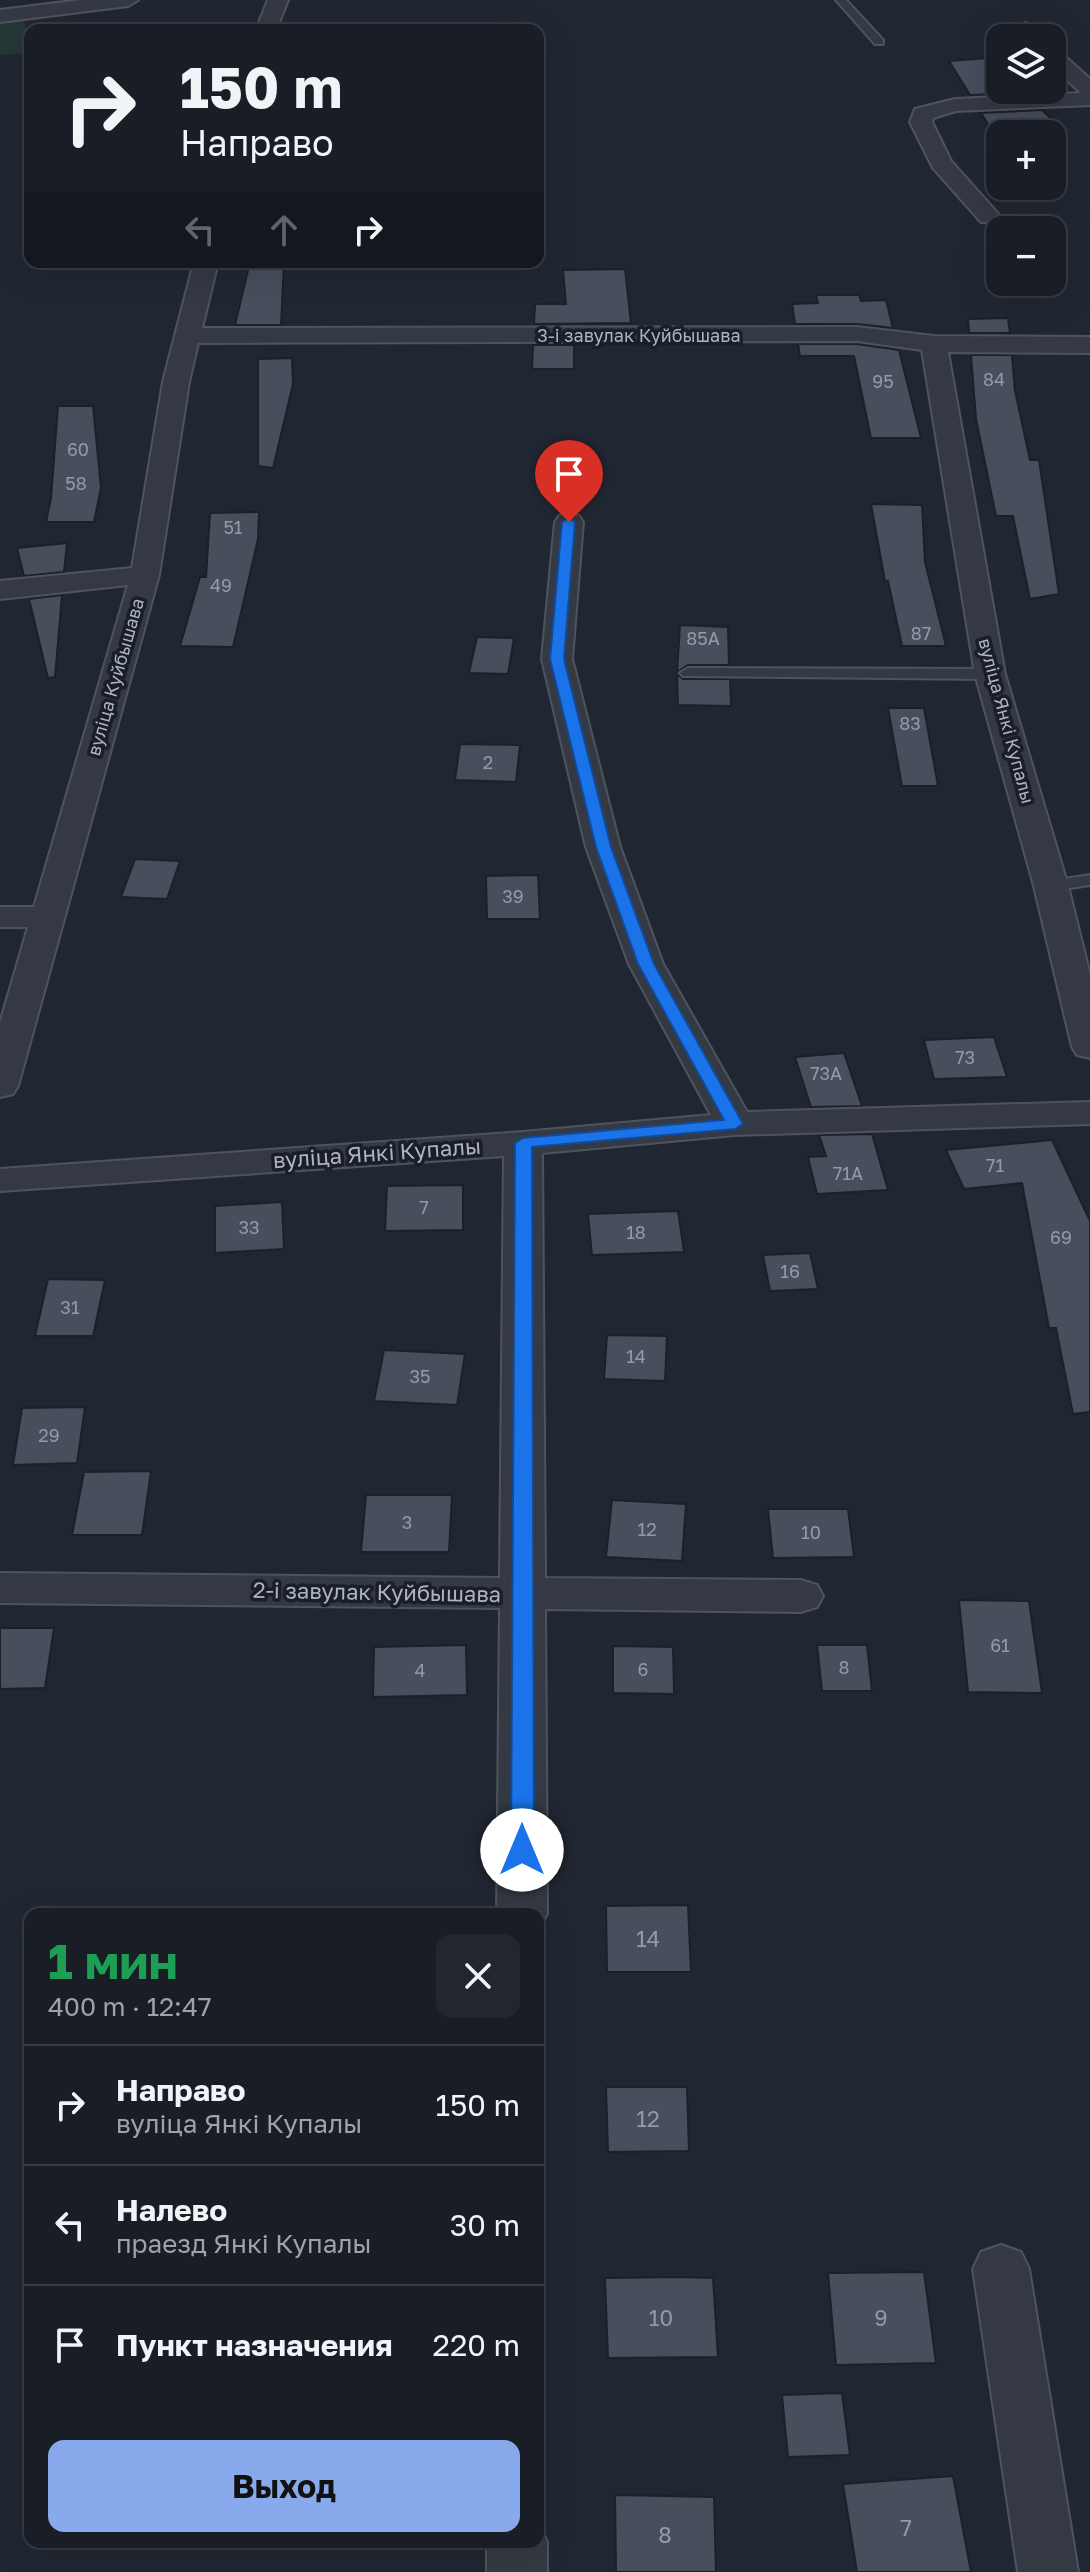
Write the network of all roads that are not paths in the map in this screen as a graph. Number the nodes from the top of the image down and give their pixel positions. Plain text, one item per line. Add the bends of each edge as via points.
1 (128, 0) edge
2 (278, 0) edge
3 (841, 0) edge
4 (0, 16) edge
5 (268, 24) edge
6 (879, 42) dead end
7 (1066, 68) edge
8 (1090, 90) edge
9 (1090, 99) edge
10 (988, 216) edge
11 (205, 268) edge
12 (188, 336) junction
13 (934, 344) junction
14 (1090, 345) edge
15 (569, 522) dead end
16 (145, 575) junction
17 (0, 590) edge
18 (688, 673) dead end
19 (990, 674) junction
20 (1090, 880) edge
21 (1051, 886) junction
22 (0, 917) edge
23 (48, 917) junction
24 (1090, 1047) edge
25 (0, 1086) edge
26 (1090, 1113) edge
27 (735, 1124) junction
28 (523, 1143) junction
29 (0, 1180) edge
30 (0, 1588) edge
31 (524, 1594) junction
32 (801, 1596) dead end
33 (522, 1908) edge
34 (1001, 2269) dead end
35 (517, 2548) edge
36 (517, 2572) edge
37 (1048, 2572) edge

1 - 4 street
2 - 5 street
3 - 6 lane
7 - 8 street
9 - 10 street via 955,105 923,114 921,122 941,163
11 - 12 street, вуліца Куйбышава
12 - 13 street, 3-і завулак Куйбышава via 857,334
12 - 16 street, вуліца Куйбышава
13 - 14 street, 3-і завулак Куйбышава
13 - 19 street, вуліца Янкі Купалы
15 - 27 street via 557,659 603,847 646,964
16 - 17 street
16 - 23 street, вуліца Куйбышава
18 - 19 lane
19 - 21 street, вуліца Янкі Купалы
20 - 21 lane
21 - 24 street, вуліца Янкі Купалы
22 - 23 street
23 - 25 street, вуліца Куйбышава
26 - 27 street, вуліца Янкі Купалы
27 - 28 street, вуліца Янкі Купалы
28 - 29 street, вуліца Янкі Купалы
28 - 31 street
30 - 31 street, 2-і завулак Куйбышава
31 - 32 street, 2-і завулак Куйбышава
31 - 33 street
34 - 37 street
35 - 36 street

